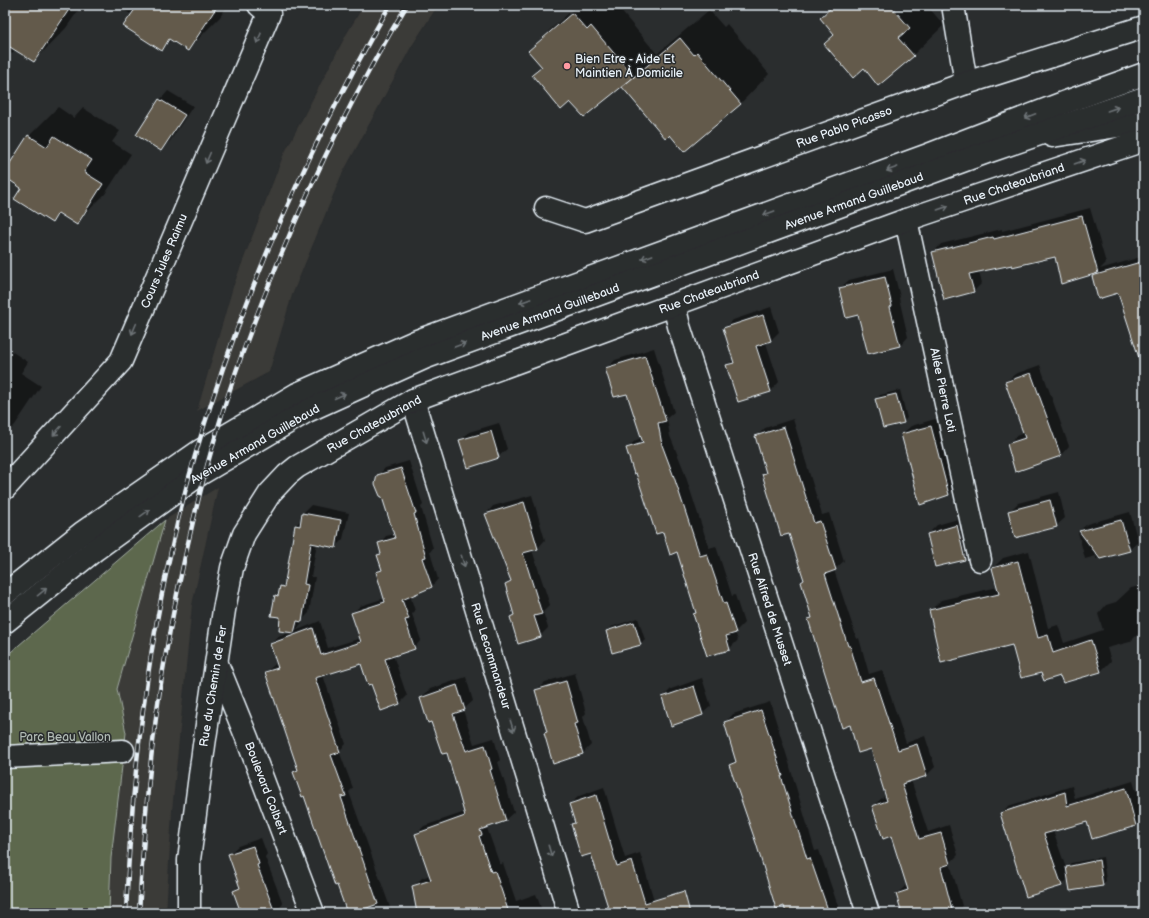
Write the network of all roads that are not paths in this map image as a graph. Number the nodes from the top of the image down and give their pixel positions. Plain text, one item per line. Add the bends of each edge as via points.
1 (259, 5) edge
2 (954, 5) edge
3 (1144, 27) edge
4 (1144, 74) edge
5 (966, 83) junction
6 (1144, 98) edge
7 (1144, 122) edge
8 (1023, 140) junction
9 (1144, 140) edge
10 (546, 208) dead end
11 (906, 220) junction
12 (674, 305) junction
13 (413, 400) junction
14 (287, 475) joint
15 (5, 488) edge
16 (980, 560) dead end
17 (5, 594) edge
18 (8, 619) edge
19 (217, 664) junction
20 (123, 751) dead end
21 (5, 757) edge
22 (189, 913) edge
23 (313, 913) edge
24 (569, 913) edge
25 (868, 913) edge

1 -> 15 street, Cours Jules Raimu via 269,14 120,361
2 - 5 street
3 - 5 street, Rue Pablo Picasso
4 -> 17 street, Avenue Armand Guillebaud via 913,161 417,341 297,394 200,451 82,533
5 - 10 street, Rue Pablo Picasso via 585,221
8 -> 6 street, Avenue Armand Guillebaud
7 - 8 street
18 -> 8 street, Avenue Armand Guillebaud via 96,549 200,474 308,411 424,358
11 -> 9 street, Rue Chateaubriand
11 - 12 street, Rue Chateaubriand
11 - 16 street, Allée Pierre Loti
12 - 13 street, Rue Chateaubriand
12 - 25 street, Rue Alfred de Musset
13 - 14 street, Rue Chateaubriand
13 -> 24 street, Rue Lecommandeur
14 - 19 street, Rue du Chemin de Fer via 270,493 244,534 232,568
19 - 22 street, Rue du Chemin de Fer via 189,860
19 - 23 street, Boulevard Colbert
20 - 21 street

